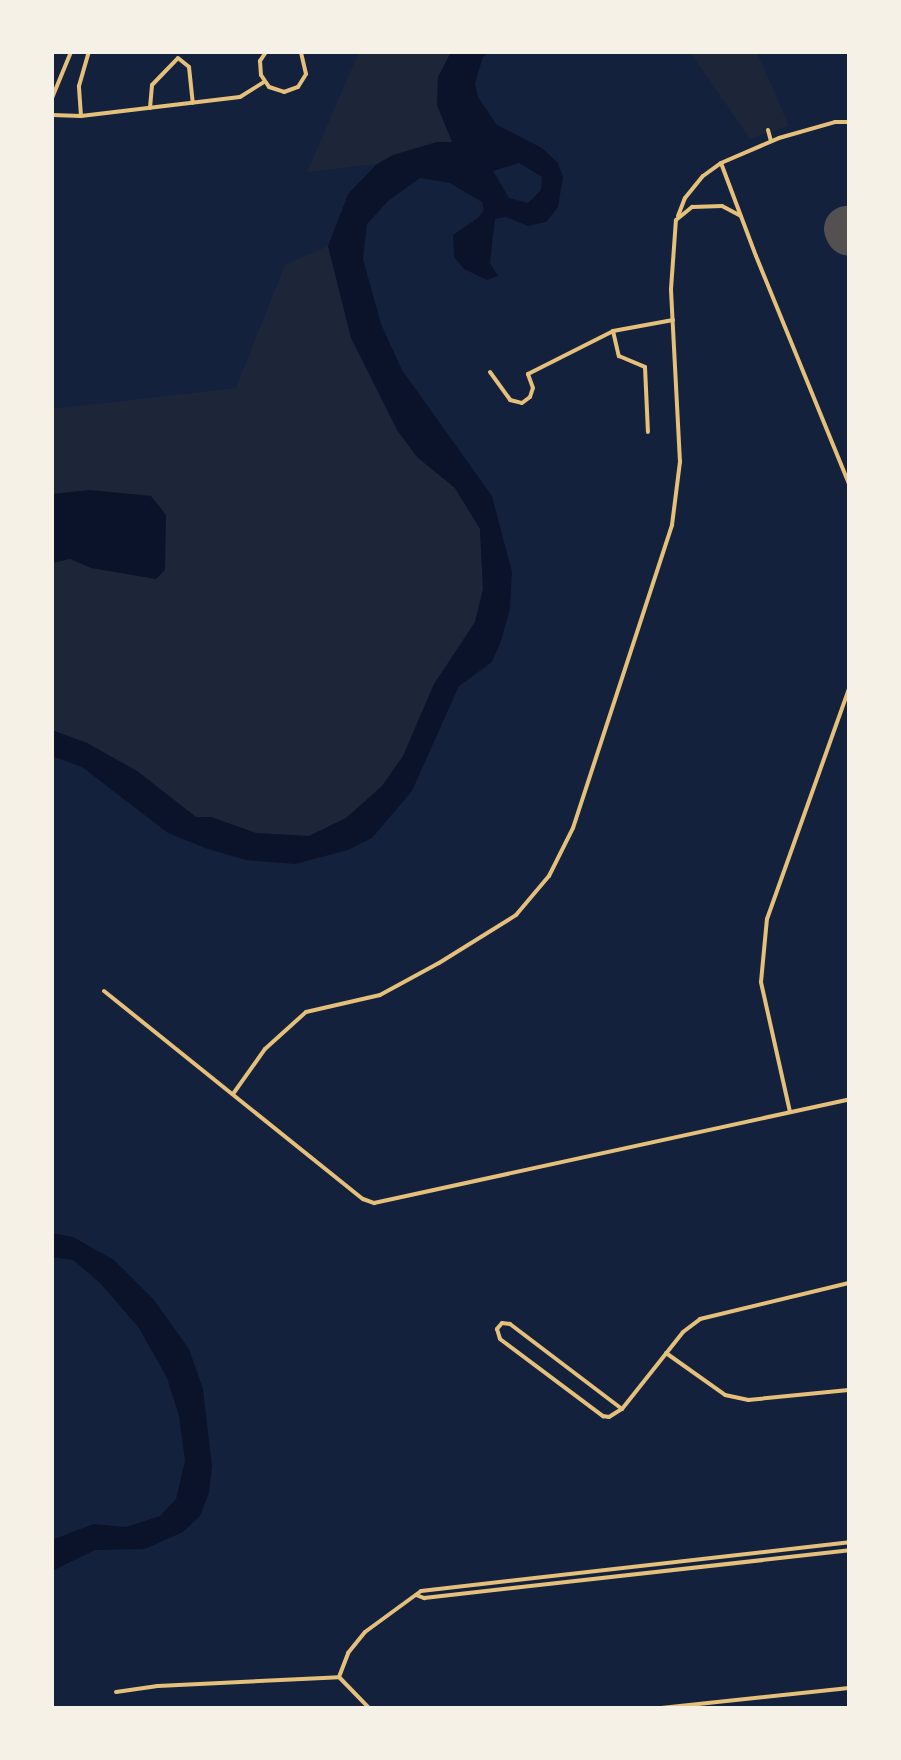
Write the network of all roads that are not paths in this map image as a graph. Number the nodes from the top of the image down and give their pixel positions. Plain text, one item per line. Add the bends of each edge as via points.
1 (71, 52) edge
2 (89, 52) edge
3 (266, 52) edge
4 (301, 52) edge
5 (264, 82) junction
6 (52, 98) edge
7 (193, 103) junction
8 (150, 108) junction
9 (52, 115) edge
10 (81, 116) junction
11 (849, 122) edge
12 (768, 130) dead end
13 (771, 141) junction
14 (721, 163) junction
15 (741, 216) junction
16 (676, 220) junction
17 (673, 320) junction
18 (613, 331) junction
19 (490, 372) dead end
20 (648, 432) dead end
21 (849, 484) edge
22 (849, 689) edge
23 (104, 991) dead end
24 (233, 1094) junction
25 (849, 1099) edge
26 (790, 1112) junction
27 (849, 1283) edge
28 (666, 1353) junction
29 (849, 1390) edge
30 (622, 1409) junction
31 (849, 1542) edge
32 (849, 1550) edge
33 (681, 1561) junction
34 (682, 1569) junction
35 (416, 1595) junction
36 (339, 1677) junction
37 (849, 1688) edge
38 (116, 1692) dead end
39 (369, 1708) edge
40 (661, 1708) edge

1 - 6 street
2 - 10 street via 79,86
3 - 5 street via 259,68
4 - 5 street via 307,66 298,87 284,92
5 - 7 street via 244,96
7 - 8 street
7 - 8 street via 189,67 178,58 152,85
8 - 10 street
9 - 10 street
11 - 13 street
12 - 13 street
13 - 14 street
14 - 15 street
14 - 16 street via 685,198
15 - 16 street via 722,206 692,207
15 - 21 street
16 - 17 street
17 - 18 street
17 - 24 street via 680,462 672,525 573,828 549,876 516,915 439,963 380,995 306,1012 265,1049
18 - 19 street via 528,374 533,388 522,403 510,400
18 - 20 street via 619,356 645,367
22 - 26 street via 767,919 761,982
23 - 24 street
24 - 26 street via 374,1203
25 - 26 street
27 - 28 street via 700,1319
28 - 29 street via 715,1389 748,1400
28 - 30 street
30 - 30 street via 510,1324 497,1329 500,1339 603,1416
31 - 33 street
32 - 34 street
33 - 34 street
33 - 35 street
34 - 35 street
35 - 36 street via 365,1632 348,1653
36 - 38 street
36 - 39 street
37 - 40 street

